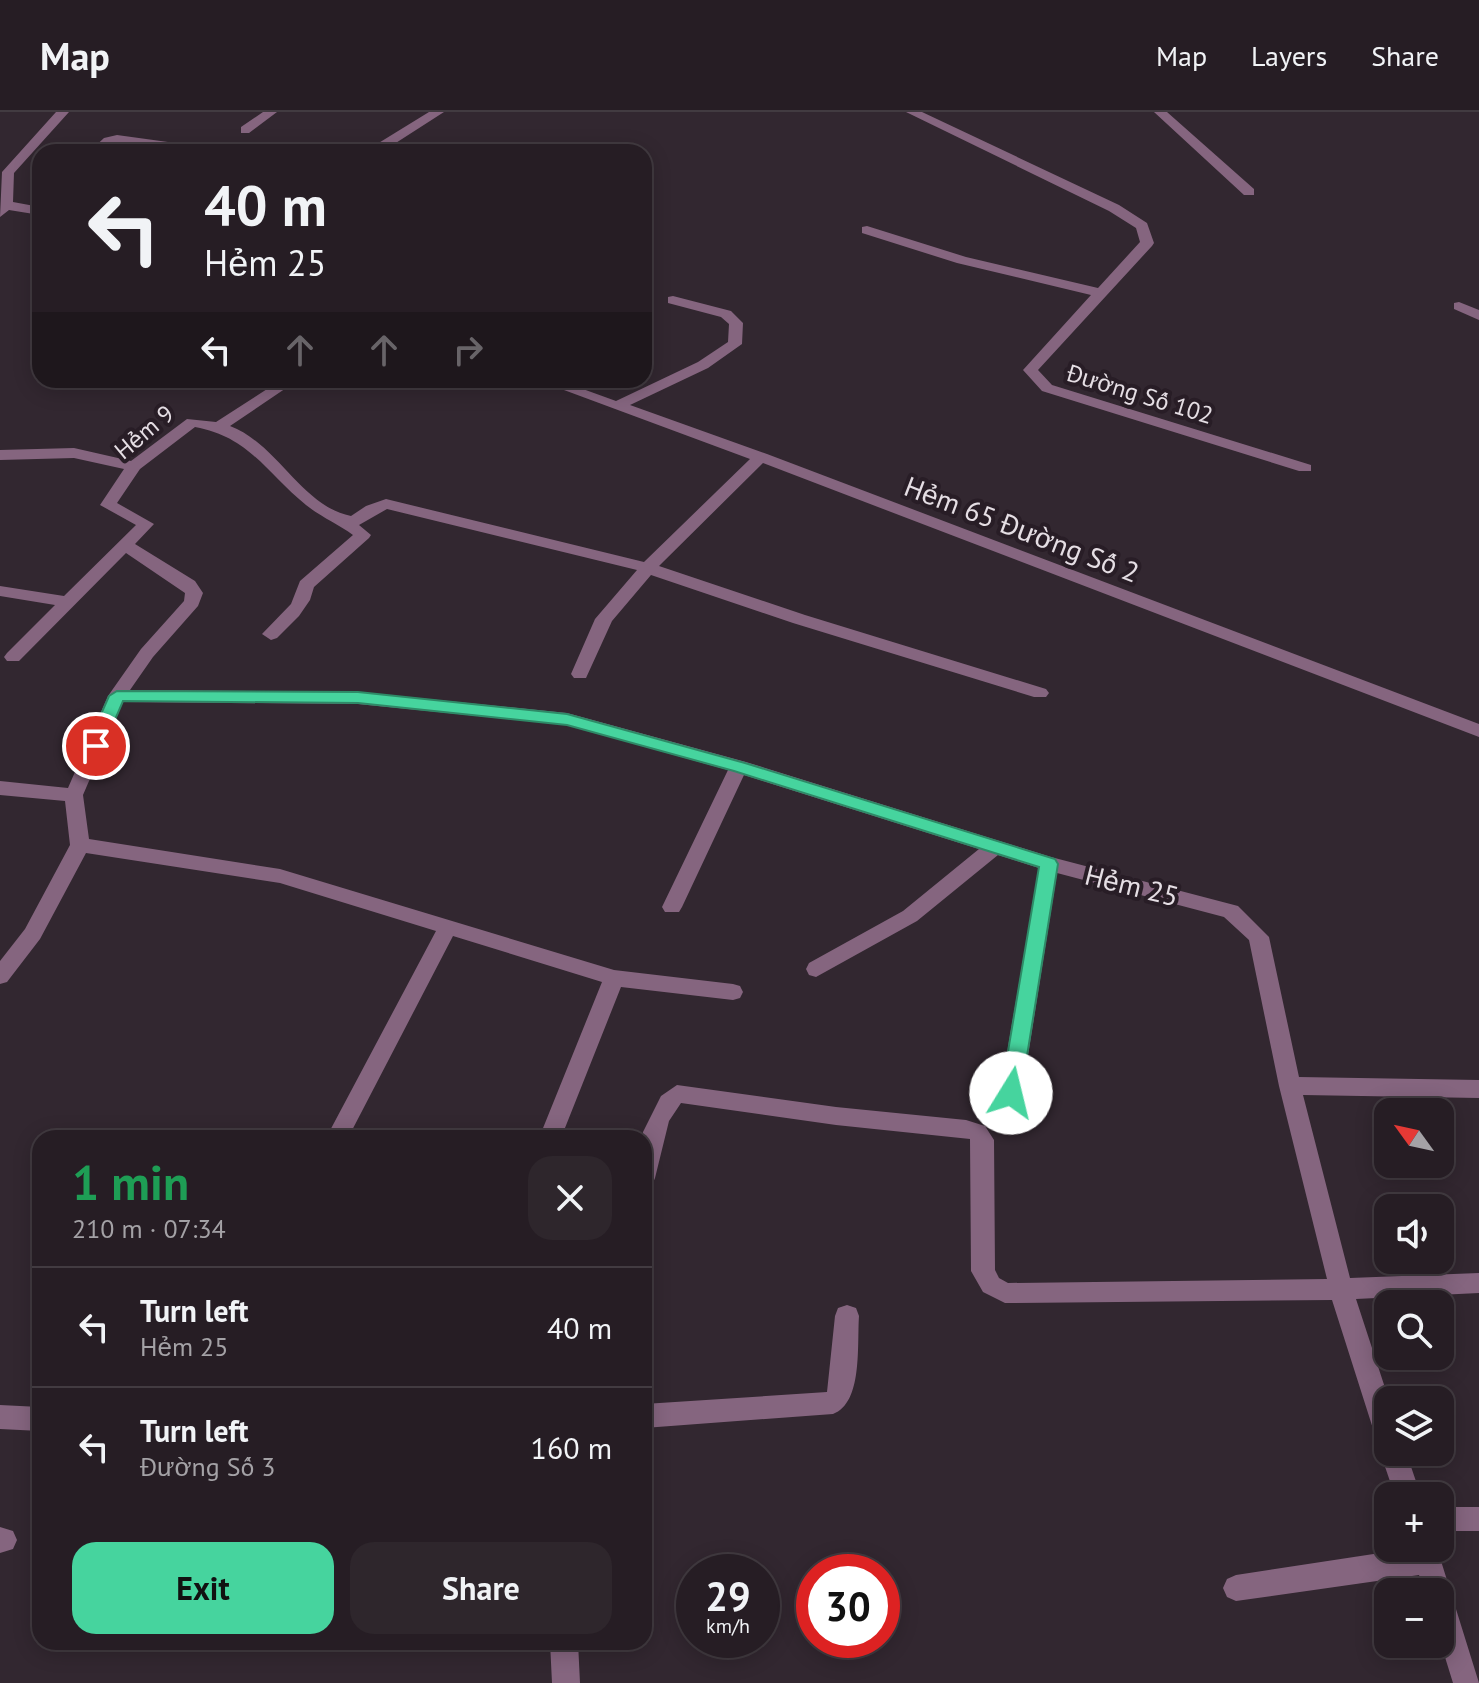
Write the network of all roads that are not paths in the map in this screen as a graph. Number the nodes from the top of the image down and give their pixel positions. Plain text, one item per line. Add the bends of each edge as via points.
1 (63, 112) edge
2 (271, 112) edge
3 (438, 112) edge
4 (912, 112) edge
5 (1160, 112) edge
6 (245, 130) dead end
7 (34, 144) edge
8 (104, 144) edge
9 (153, 144) edge
10 (385, 144) edge
11 (32, 146) edge
12 (19, 160) junction
13 (32, 161) edge
14 (4, 172) edge
15 (1249, 192) dead end
16 (3, 209) edge
17 (32, 211) edge
18 (867, 230) dead end
19 (1101, 293) junction
20 (673, 300) dead end
21 (1459, 306) dead end
22 (1479, 316) edge
23 (279, 388) edge
24 (566, 388) edge
25 (617, 406) junction
26 (219, 427) junction
27 (0, 455) edge
28 (761, 457) junction
29 (134, 466) junction
30 (1305, 468) dead end
31 (344, 521) junction
32 (125, 545) junction
33 (648, 568) junction
34 (0, 591) edge
35 (68, 602) junction
36 (271, 634) dead end
37 (13, 657) dead end
38 (580, 674) dead end
39 (1040, 693) dead end
40 (117, 696) junction
41 (1479, 731) edge
42 (739, 767) junction
43 (0, 788) edge
44 (74, 795) junction
45 (80, 845) junction
46 (995, 847) junction
47 (1049, 864) junction
48 (672, 907) dead end
49 (448, 927) junction
50 (816, 969) dead end
51 (0, 976) edge
52 (614, 978) junction
53 (733, 992) dead end
54 (1290, 1086) junction
55 (1479, 1089) edge
56 (1011, 1093) dead end
57 (341, 1130) edge
58 (553, 1130) edge
59 (652, 1143) edge
60 (1479, 1283) edge
61 (1341, 1289) junction
62 (847, 1316) dead end
63 (1374, 1392) edge
64 (652, 1415) edge
65 (0, 1417) edge
66 (32, 1419) edge
67 (1454, 1519) edge
68 (1479, 1519) edge
69 (1381, 1562) edge
70 (1236, 1588) dead end
71 (1454, 1642) edge
72 (564, 1650) edge
73 (566, 1683) edge
74 (1467, 1683) edge

1 - 7 street
2 - 6 street
3 - 10 street
4 - 19 street, Đường Số 102 via 1142,226 1147,243
5 - 15 street
8 - 9 street via 117,139
11 - 12 street
12 - 13 street
12 - 14 street
14 - 16 street
16 - 17 street
18 - 19 street via 962,260
19 - 30 street, Đường Số 102 via 1030,370 1047,388
20 - 25 street via 726,314 736,323 735,344
21 - 22 street
23 - 26 street
24 - 25 street, Hẻm 65 Đường Số 2
25 - 28 street, Hẻm 65 Đường Số 2
26 - 29 street, Hẻm 9 via 192,422
26 - 31 street via 246,440 331,517
27 - 29 street via 74,453
28 - 33 street
28 - 41 street, Hẻm 65 Đường Số 2
29 - 32 street, Hẻm 9 via 108,505 146,524
31 - 33 street via 386,504
31 - 36 street via 363,535 306,585 298,607
32 - 35 street
32 - 40 street via 194,593 182,616
33 - 38 street via 604,619
33 - 39 street
34 - 35 street
35 - 37 street
40 - 42 street, Hẻm 25 via 358,698 567,719
40 - 44 street
42 - 46 street, Hẻm 25
42 - 48 street
43 - 44 street
44 - 45 street
45 - 49 street via 280,876
45 - 51 street via 33,934
46 - 47 street, Hẻm 25
46 - 50 street via 910,916
47 - 54 street, Hẻm 25 via 1231,911 1259,937
47 - 56 street
49 - 52 street
49 - 57 street
52 - 53 street
52 - 58 street
54 - 55 street
54 - 61 street, Hẻm 25
59 - 61 street via 664,1104 677,1094 966,1129 983,1140 983,1271 991,1285 1005,1293
60 - 61 street
61 - 63 street, Hẻm 25
62 - 64 street via 841,1395 833,1403
65 - 66 street
67 - 68 street
69 - 70 street
71 - 74 street
72 - 73 street

